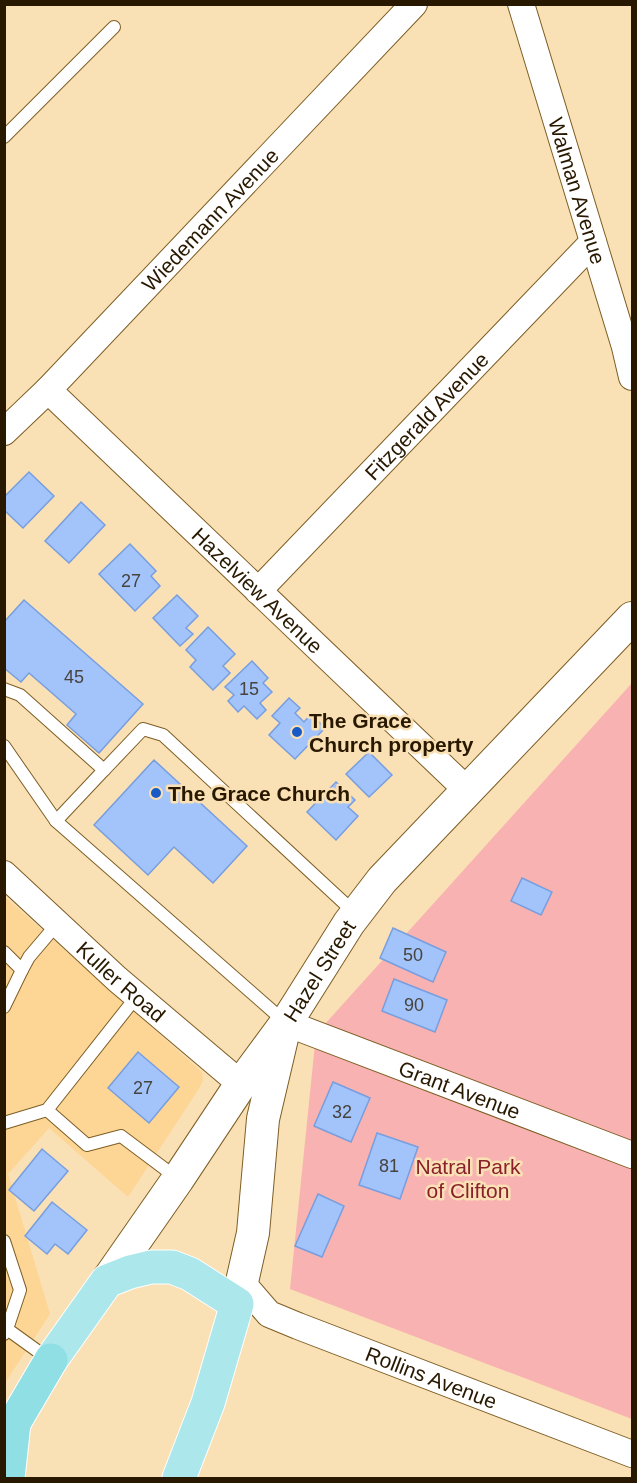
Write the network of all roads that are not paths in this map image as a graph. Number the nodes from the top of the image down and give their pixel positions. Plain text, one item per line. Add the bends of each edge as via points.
1 (414, 4) edge
2 (521, 4) edge
3 (114, 27) dead end
4 (4, 137) edge
5 (593, 242) junction
6 (633, 377) edge
7 (48, 390) junction
8 (4, 432) edge
9 (258, 591) junction
10 (633, 618) edge
11 (4, 689) edge
12 (4, 746) edge
13 (104, 770) junction
14 (467, 790) junction
15 (57, 820) junction
16 (4, 874) edge
17 (356, 914) junction
18 (57, 924) junction
19 (4, 952) edge
20 (22, 970) junction
21 (137, 996) junction
22 (4, 1007) edge
23 (286, 1023) junction
24 (241, 1084) junction
25 (47, 1110) junction
26 (4, 1123) edge
27 (633, 1155) edge
28 (178, 1179) junction
29 (4, 1241) edge
30 (106, 1281) junction
31 (240, 1294) junction
32 (6, 1331) edge
33 (51, 1360) junction
34 (9, 1428) edge
35 (633, 1454) edge
36 (8, 1479) edge
37 (178, 1479) edge

1 - 7 street, Wiedemann Avenue
2 - 5 street, Walman Avenue
3 - 4 lane
5 - 6 street, Walman Avenue
5 - 9 street, Fitzgerald Avenue
7 - 8 street, Wiedemann Avenue
7 - 9 street, Hazelview Avenue
9 - 14 street, Hazelview Avenue
10 - 14 street, Hazel Street
11 - 13 lane via 20,694
12 - 15 lane
13 - 15 lane
13 - 17 lane via 143,729 163,735
14 - 17 street, Hazel Street via 382,880
15 - 23 lane
16 - 18 street, Kuller Road
17 - 23 street, Hazel Street
18 - 20 lane
18 - 21 street, Kuller Road
19 - 20 lane
20 - 22 lane
21 - 24 street, Kuller Road
21 - 25 lane
23 - 24 street, Hazel Street
23 - 27 street, Grant Avenue
23 - 31 street via 263,1119 253,1233
24 - 28 street, Hazel Street
25 - 26 lane
25 - 28 lane via 87,1144 121,1136
28 - 30 street, Hazel Street
29 - 32 lane via 20,1290
30 - 31 main road, Rollins Avenue via 151,1267 172,1267
30 - 33 main road, Hazel Street
31 - 35 street, Rollins Avenue via 270,1314 298,1326
31 - 37 main road via 208,1402
32 - 33 lane
33 - 34 highway
34 - 36 highway

